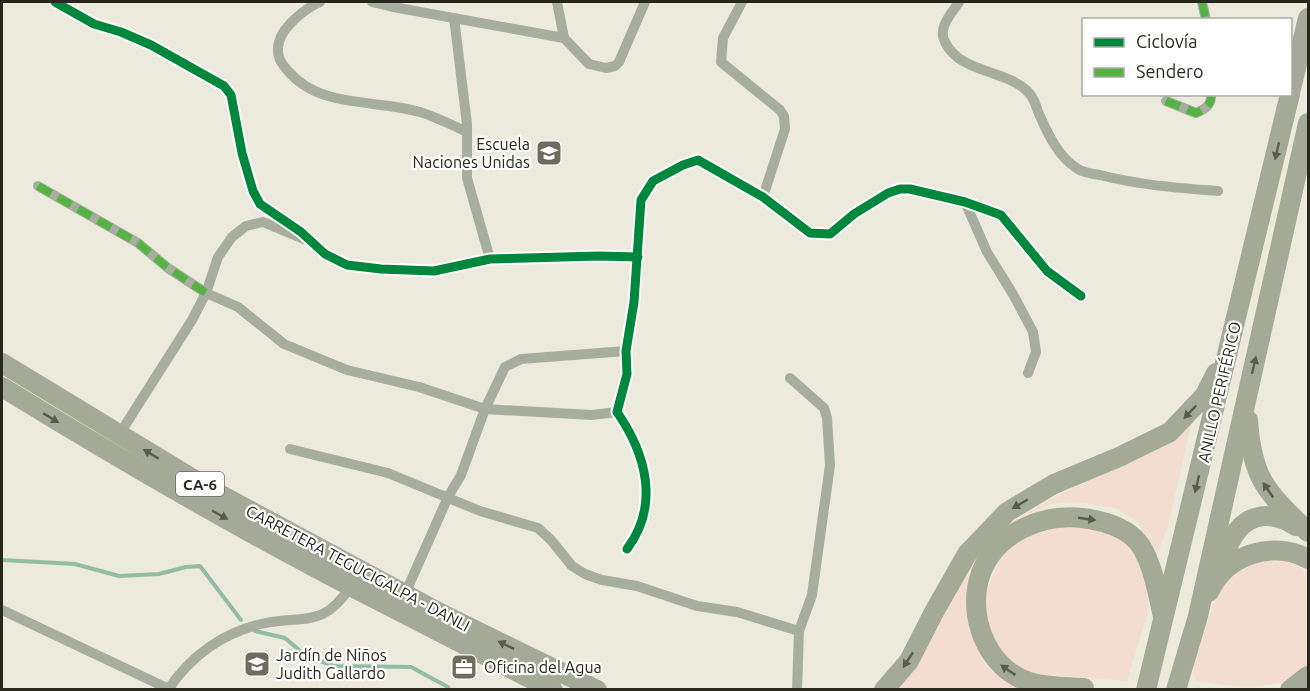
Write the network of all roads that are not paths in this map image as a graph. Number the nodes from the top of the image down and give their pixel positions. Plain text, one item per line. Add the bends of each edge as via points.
1 (55, 2) edge
2 (320, 2) edge
3 (372, 2) edge
4 (557, 2) edge
5 (645, 2) edge
6 (742, 2) edge
7 (959, 2) edge
8 (1202, 2) edge
9 (454, 18) junction
10 (1206, 18) edge
11 (1308, 18) edge
12 (564, 38) junction
13 (1292, 86) edge
14 (1211, 96) edge
15 (1290, 96) edge
16 (1166, 101) dead end
17 (1308, 123) edge
18 (467, 132) junction
19 (38, 186) dead end
20 (1218, 191) dead end
21 (763, 197) junction
22 (965, 202) junction
23 (312, 242) junction
24 (638, 257) junction
25 (490, 260) junction
26 (206, 293) junction
27 (1081, 296) dead end
28 (1230, 344) junction
29 (626, 351) junction
30 (2, 363) edge
31 (1028, 373) dead end
32 (790, 378) dead end
33 (2, 387) edge
34 (1247, 396) junction
35 (485, 409) junction
36 (617, 412) junction
37 (119, 434) junction
38 (290, 449) dead end
39 (111, 453) junction
40 (448, 497) junction
41 (1308, 533) edge
42 (627, 549) dead end
43 (1308, 559) edge
44 (1216, 577) junction
45 (351, 586) junction
46 (405, 594) junction
47 (2, 610) edge
48 (1198, 616) junction
49 (1164, 621) junction
50 (799, 631) junction
51 (1308, 676) edge
52 (168, 689) edge
53 (1087, 689) edge
54 (553, 690) edge
55 (597, 690) edge
56 (796, 690) edge
57 (884, 690) edge
58 (1146, 690) edge
59 (1176, 690) edge
60 (1290, 690) edge

1 - 23 street via 94,24 151,45 225,86 231,95 242,153 260,204
2 - 18 street via 307,8 281,36 277,52 293,77 335,98 420,112
3 - 9 street
4 - 12 street
5 - 12 street via 615,66 589,64
6 - 21 street via 723,38 722,62 780,110 786,122
7 - 20 street via 942,30 948,48 958,60 1024,88 1034,98 1059,153 1079,170 1161,187
8 - 10 street
9 - 12 street
9 - 18 street
11 - 13 highway, ANILLO PERIFÉRICO
14 - 16 street via 1205,109 1196,113
15 -> 28 highway, ANILLO PERIFÉRICO
34 -> 17 highway, ANILLO PERIFÉRICO
18 - 25 street via 467,178
19 - 26 street via 138,243
21 - 22 street via 810,233 830,234 854,213 900,189
21 - 24 street via 698,160 683,165 653,181 641,200
22 - 27 street via 1001,215 1047,271
22 - 31 street via 987,252 1033,332 1036,352
23 - 25 street via 347,265 381,269 434,271
23 - 26 street via 263,222 246,226 232,237 218,257
24 - 25 street
24 - 29 street
26 - 35 street via 238,307 284,344 347,370 419,387
26 - 37 street
28 -> 49 highway, ANILLO PERIFÉRICO
28 -> 57 highway via 1205,395 1170,432 1054,484 1007,512 968,554 909,661
29 - 35 street via 510,363 500,374
29 - 36 street via 627,374
30 - 37 highway, CARRETERA TEGUCIGALPA - DANLI / CA-6
32 - 50 street via 824,408 830,465 812,595
33 -> 39 highway, CARRETERA TEGUCIGALPA - DANLI / CA-6
41 -> 34 highway via 1263,484 1250,444
34 - 48 highway, ANILLO PERIFÉRICO
35 - 36 street via 592,415
35 - 40 street via 461,475
36 - 42 street via 639,454 647,496 643,521
37 - 39 street
46 -> 37 highway, CARRETERA TEGUCIGALPA - DANLI / CA-6 via 208,488
38 - 40 street via 388,473
39 -> 45 highway, CARRETERA TEGUCIGALPA - DANLI / CA-6
40 - 46 street
40 - 50 street via 538,528 572,566 585,574
41 - 44 highway via 1280,517 1255,518 1236,532
43 - 44 highway via 1273,550 1244,557
44 - 48 highway
45 - 52 street via 339,604 318,617 263,623 208,646
45 - 54 highway, CARRETERA TEGUCIGALPA - DANLI / CA-6
55 -> 46 highway, CARRETERA TEGUCIGALPA - DANLI / CA-6
47 - 52 street
48 - 59 highway, ANILLO PERIFÉRICO
53 -> 49 highway via 1030,682 996,662 986,644 978,621 976,592 982,571 1008,537 1024,527 1065,516 1102,521 1134,537 1150,562
49 - 58 highway, ANILLO PERIFÉRICO
50 - 56 street
51 - 60 highway

